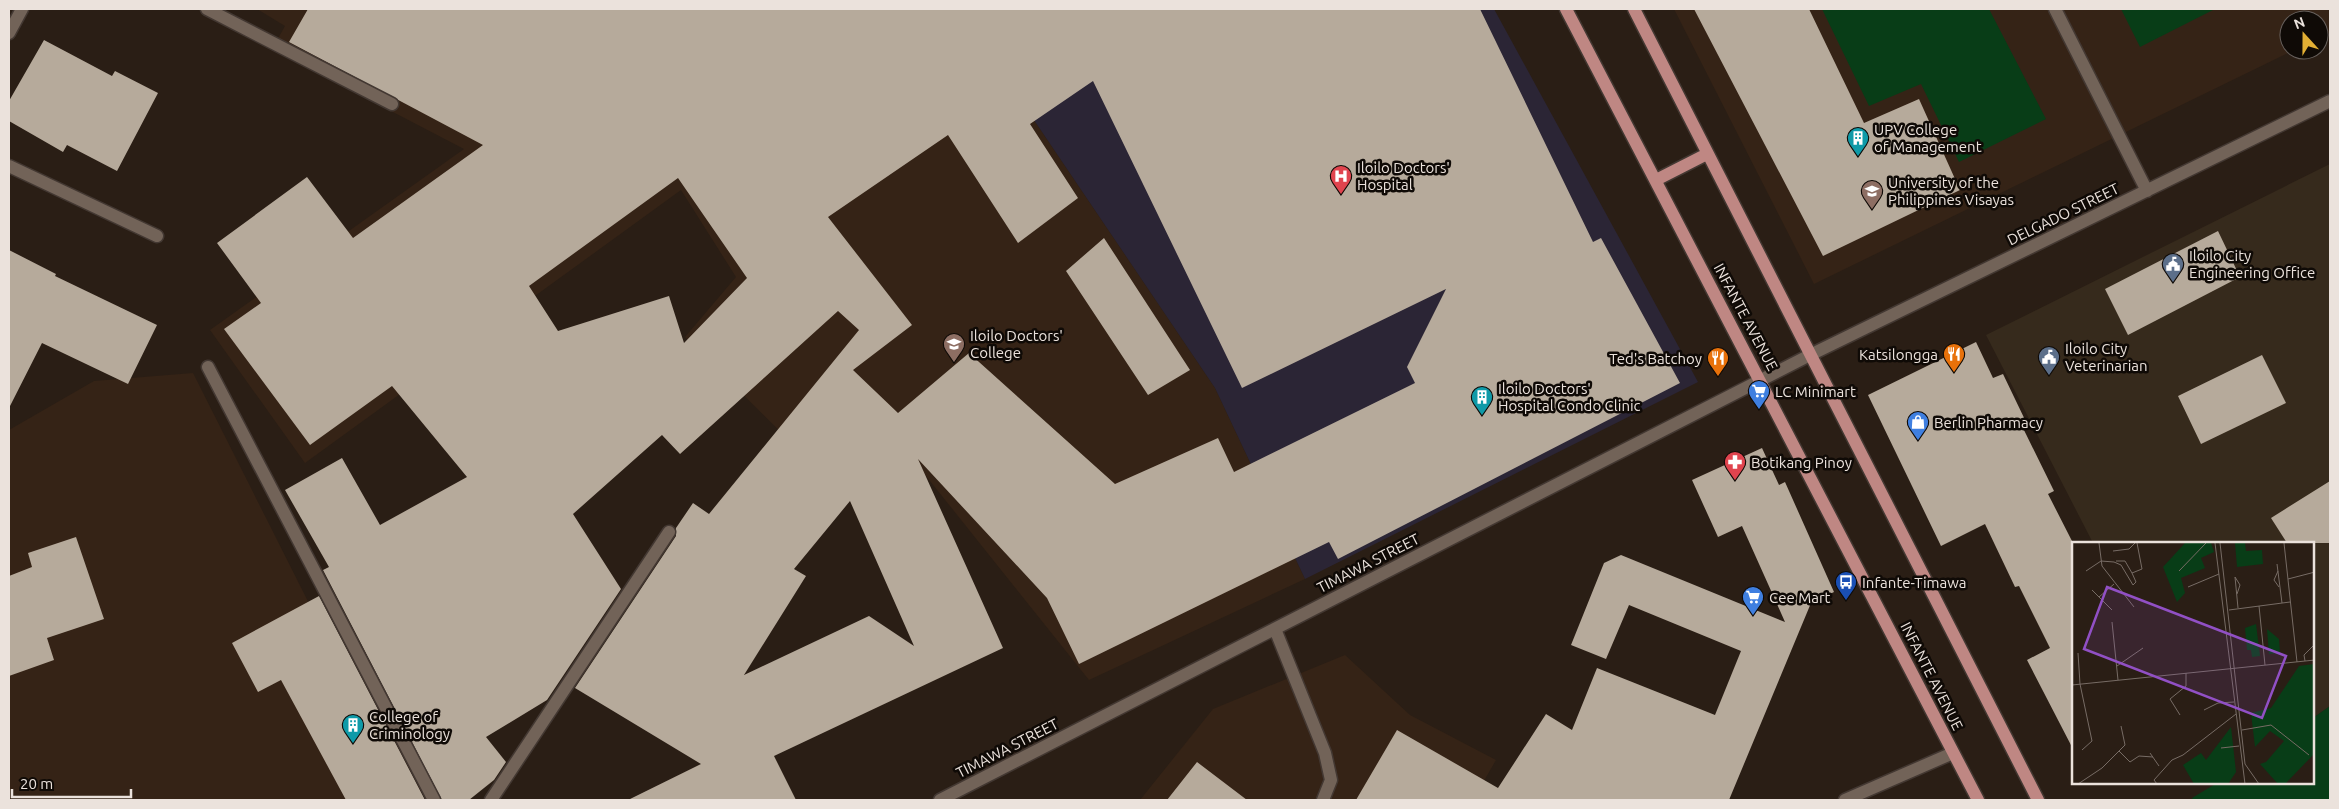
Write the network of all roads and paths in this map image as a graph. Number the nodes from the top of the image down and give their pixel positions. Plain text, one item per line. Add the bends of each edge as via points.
1 (22, 9) edge
2 (207, 9) edge
3 (1566, 9) edge
4 (1634, 9) edge
5 (2055, 9) edge
6 (9, 32) edge
7 (2330, 101) edge
8 (392, 104) dead end
9 (1707, 154) junction
10 (9, 166) edge
11 (1656, 180) junction
12 (2147, 191) junction
13 (157, 236) dead end
14 (1810, 355) junction
15 (208, 367) dead end
16 (1762, 381) junction
17 (670, 532) dead end
18 (1275, 629) junction
19 (1953, 753) junction
20 (434, 800) edge
21 (491, 800) edge
22 (940, 800) edge
23 (1323, 800) edge
24 (1846, 800) edge
25 (1978, 800) edge
26 (2038, 800) edge

1 - 6 street
2 - 8 street
3 - 11 main road, INFANTE AVENUE
4 - 9 main road
5 - 12 street
7 - 12 street, DELGADO STREET
9 - 11 main road
9 - 14 main road
10 - 13 street
11 - 16 main road, INFANTE AVENUE
12 - 14 street, DELGADO STREET
14 - 16 street, TIMAWA STREET
14 - 26 main road
15 - 20 street
16 - 18 street, TIMAWA STREET
16 - 19 main road, INFANTE AVENUE
17 - 21 street
18 - 22 street, TIMAWA STREET
18 - 23 street via 1325,752 1331,780
19 - 24 street
19 - 25 main road, INFANTE AVENUE

